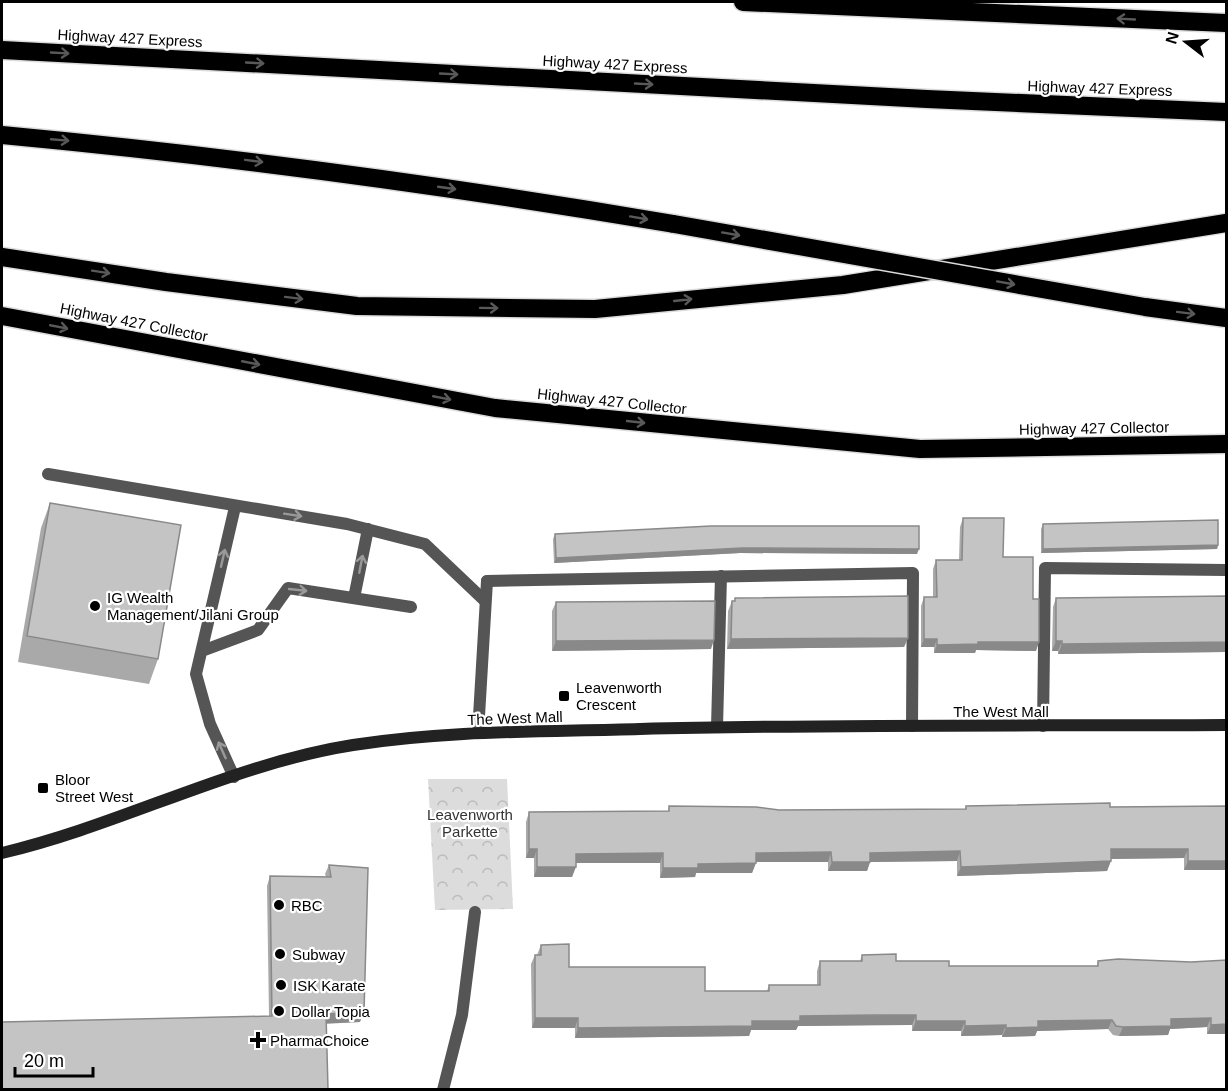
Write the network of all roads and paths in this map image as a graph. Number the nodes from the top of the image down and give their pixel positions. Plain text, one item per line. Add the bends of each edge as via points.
1 (743, 2) edge
2 (1227, 23) edge
3 (2, 50) edge
4 (1227, 112) edge
5 (2, 135) edge
6 (1227, 223) edge
7 (2, 257) edge
8 (2, 316) edge
9 (1227, 318) edge
10 (1227, 444) edge
11 (48, 474) dead end
12 (235, 507) junction
13 (368, 529) junction
14 (1227, 570) edge
15 (721, 576) junction
16 (354, 598) junction
17 (485, 601) junction
18 (411, 607) dead end
19 (202, 651) junction
20 (1227, 725) edge
21 (912, 726) junction
22 (1043, 726) junction
23 (717, 727) junction
24 (478, 733) junction
25 (234, 777) junction
26 (2, 853) edge
27 (475, 912) dead end
28 (443, 1089) edge

2 -> 1 highway
3 -> 4 highway, Highway 427 Express
5 -> 9 highway, bridge via 357,174 674,224 1145,308
7 -> 6 highway via 357,306 595,309 843,285
8 -> 10 highway, Highway 427 Collector via 495,408 920,449
11 - 12 street
12 -> 13 street
19 -> 12 street
16 -> 13 street
13 - 17 street via 425,544
14 - 22 street via 1045,568
15 - 17 street via 487,581
15 - 21 street via 913,573
15 - 23 street
16 - 18 street
19 -> 16 street via 258,630 288,588
17 - 24 street
25 -> 19 street via 210,724 196,674
20 - 22 main road, The West Mall
21 - 22 main road, The West Mall
21 - 23 main road, The West Mall
23 - 24 main road, The West Mall
24 - 25 main road, The West Mall via 350,745
25 - 26 main road, The West Mall
27 - 28 street via 462,1015

